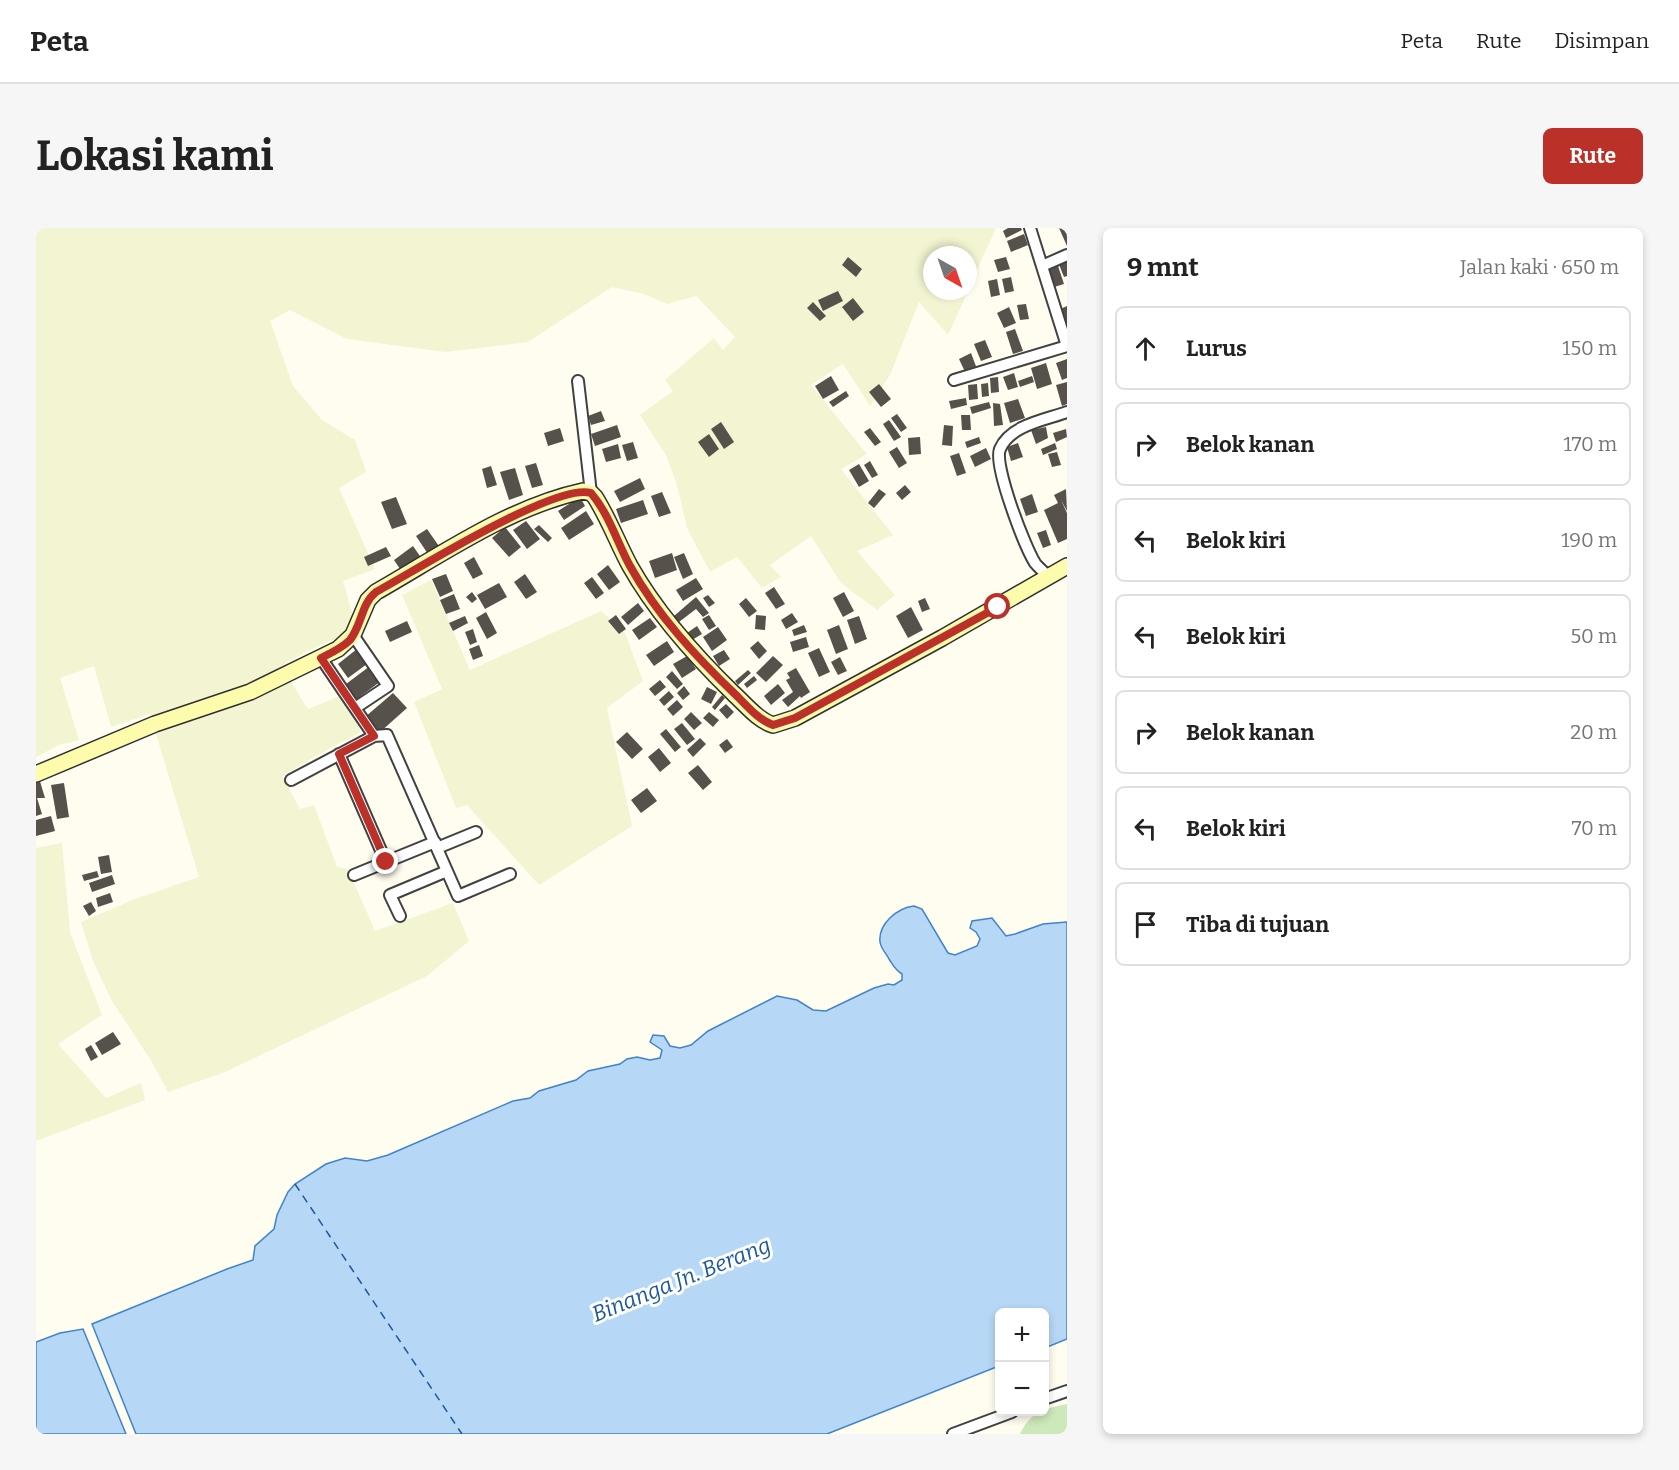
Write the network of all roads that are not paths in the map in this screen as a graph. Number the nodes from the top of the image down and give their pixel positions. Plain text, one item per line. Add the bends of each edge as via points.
1 (1030, 228) edge
2 (1067, 255) edge
3 (1042, 266) junction
4 (1067, 346) edge
5 (954, 380) dead end
6 (578, 381) dead end
7 (1067, 412) edge
8 (591, 493) junction
9 (1067, 566) edge
10 (1048, 576) junction
11 (353, 635) junction
12 (321, 658) junction
13 (355, 708) junction
14 (374, 736) junction
15 (339, 754) junction
16 (36, 774) edge
17 (291, 780) dead end
18 (476, 832) dead end
19 (436, 845) junction
20 (386, 862) junction
21 (447, 870) junction
22 (510, 874) dead end
23 (354, 875) dead end
24 (400, 916) dead end
25 (1067, 1391) edge
26 (1049, 1397) edge
27 (1001, 1416) edge
28 (953, 1434) edge

1 - 3 street
2 - 3 street
3 - 4 street
4 - 5 street
6 - 8 street
7 - 10 street via 1011,435 998,459 1023,538 1036,565
8 - 10 street via 636,576 667,621 727,687 762,720 773,725 812,709
8 - 11 street via 575,493 522,511 376,592 368,600
9 - 10 street
11 - 12 street
11 - 13 street via 388,686
12 - 13 street
12 - 16 street via 250,692 155,724
13 - 14 street
14 - 15 street
14 - 19 street via 387,735
15 - 17 street
15 - 20 street
18 - 19 street
19 - 20 street
19 - 21 street
20 - 23 street
21 - 22 street via 458,896
21 - 24 street via 390,895
25 - 26 street
27 - 28 street

